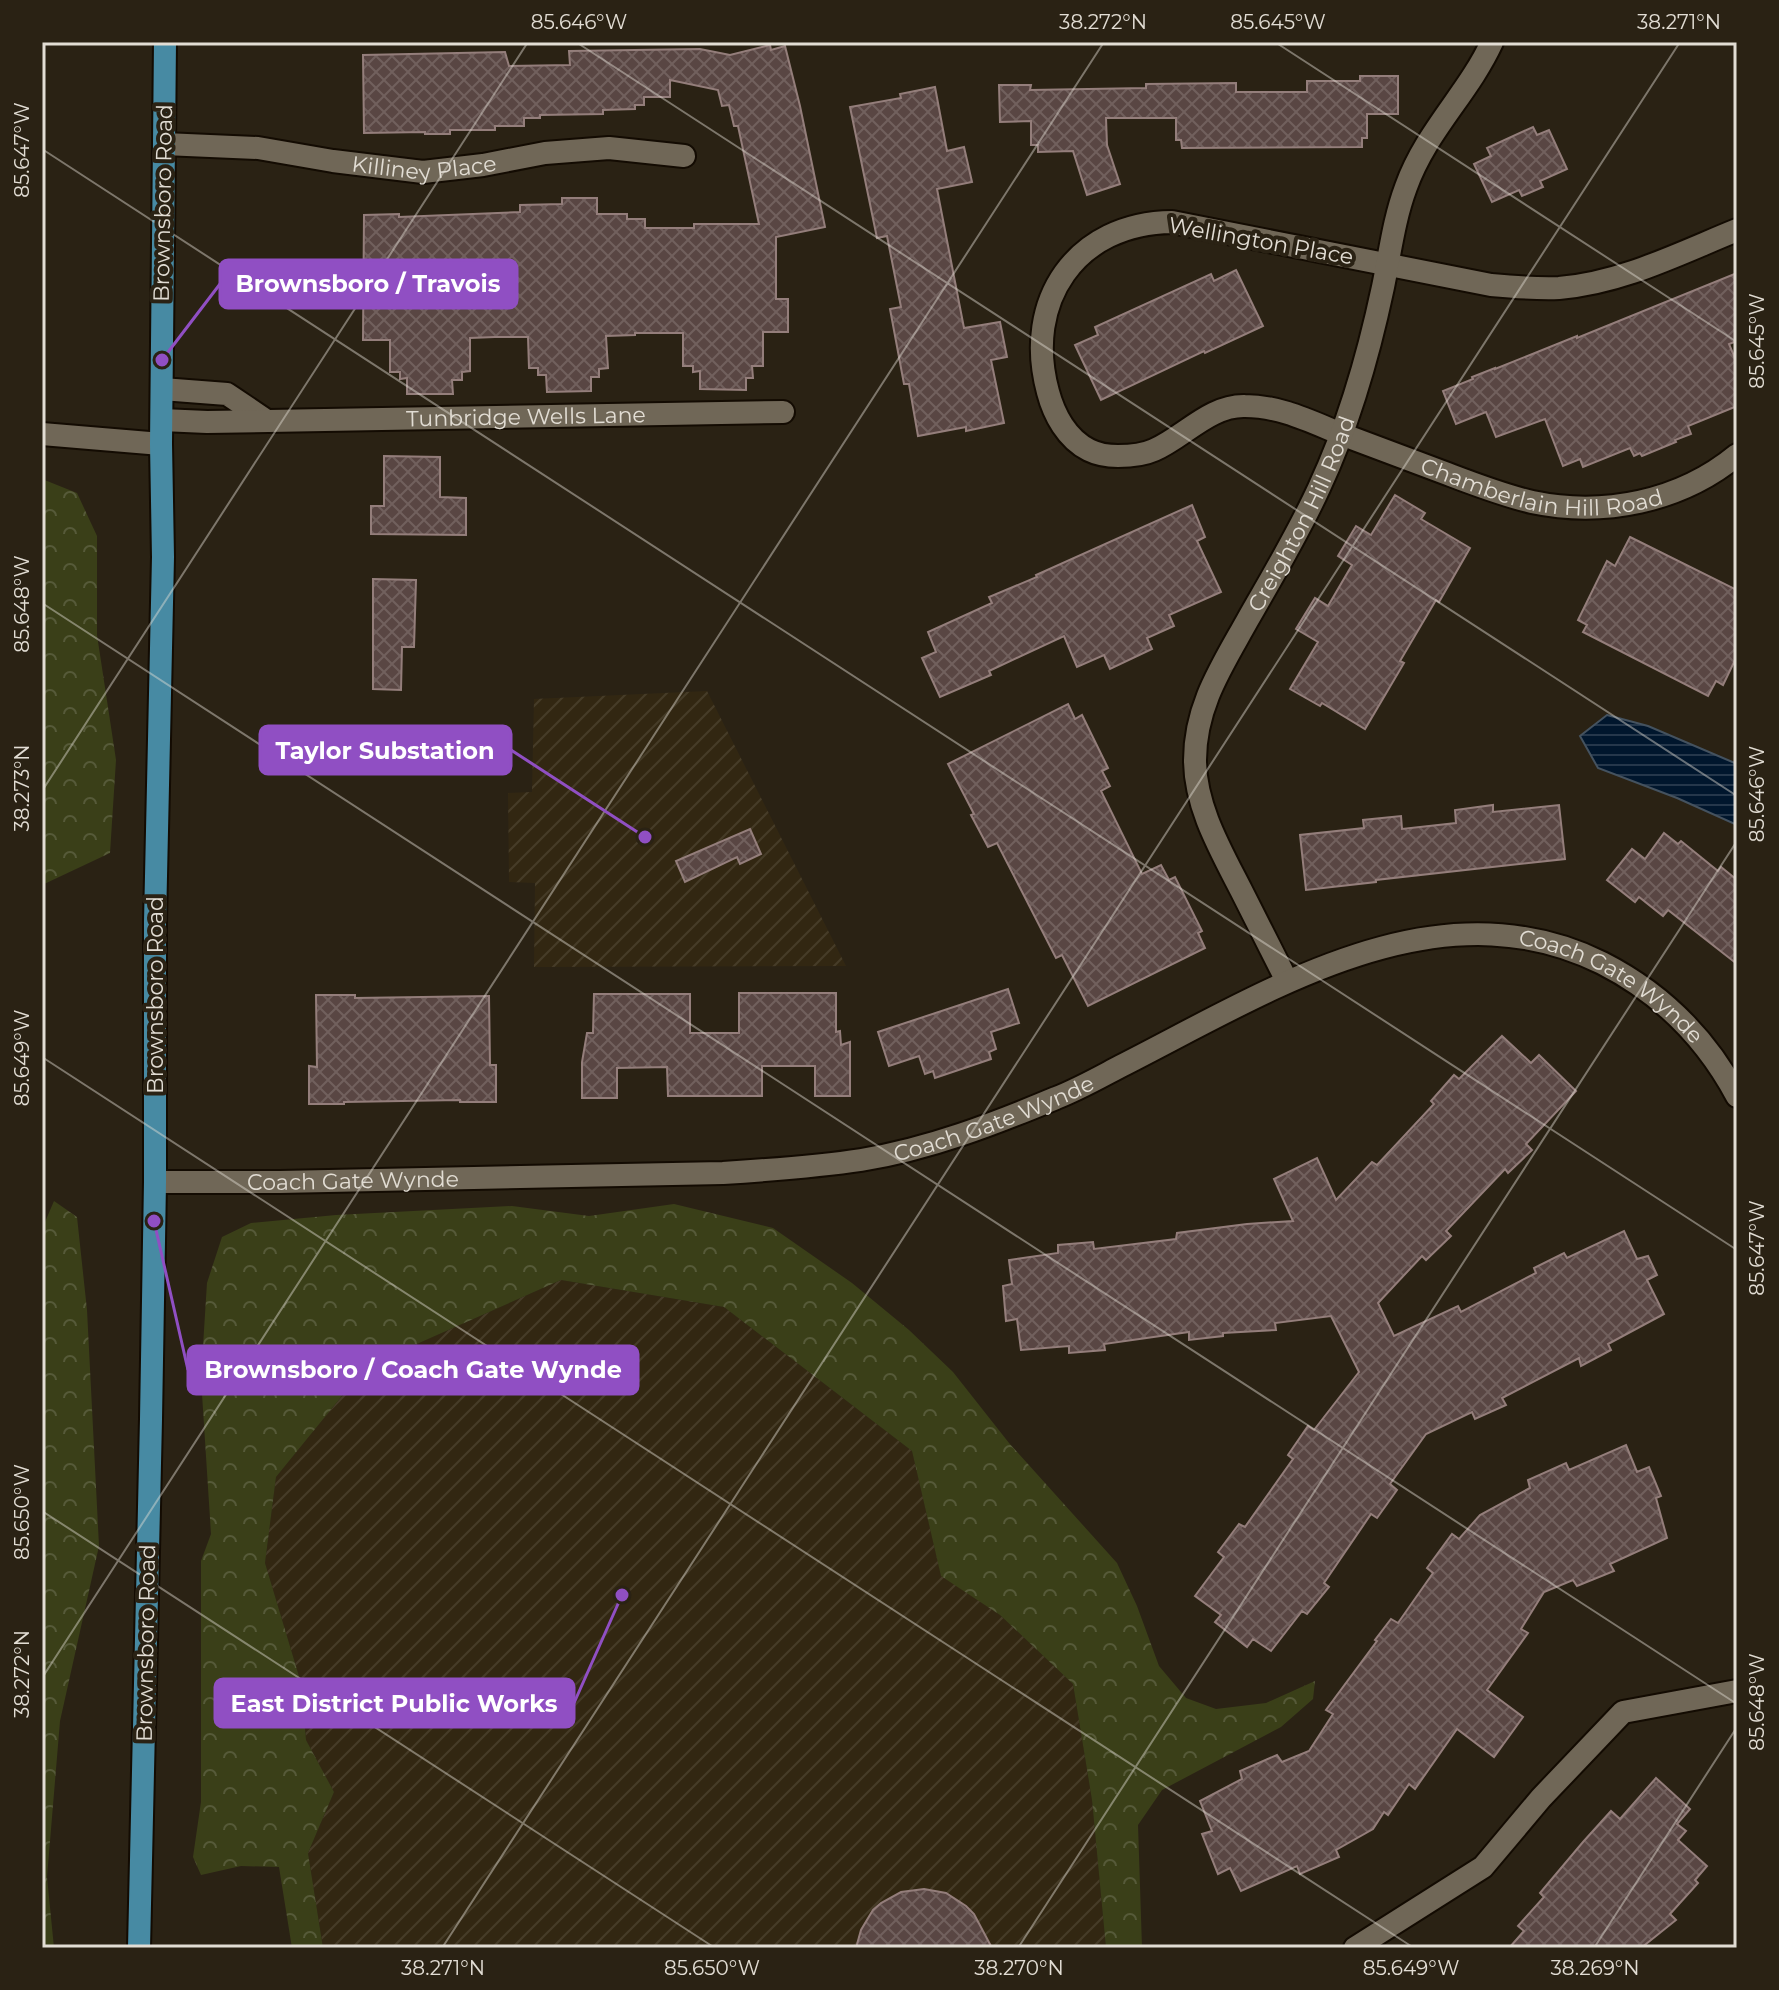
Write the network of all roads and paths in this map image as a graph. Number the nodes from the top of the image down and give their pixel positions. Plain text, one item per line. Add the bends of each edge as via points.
1 (165, 42) edge
2 (1492, 42) edge
3 (164, 144) junction
4 (684, 156) dead end
5 (1737, 230) edge
6 (1388, 263) junction
7 (162, 389) junction
8 (783, 412) dead end
9 (162, 420) junction
10 (267, 421) junction
11 (42, 434) edge
12 (1341, 434) junction
13 (161, 444) junction
14 (1737, 455) edge
15 (1287, 981) junction
16 (1737, 1096) edge
17 (155, 1182) junction
18 (1737, 1691) edge
19 (139, 1948) edge
20 (1355, 1948) edge

1 - 3 main road, Brownsboro Road
2 - 6 street, Creighton Hill Road via 1414,165
3 - 4 street, Killiney Place via 258,148 423,172 609,148
3 - 7 main road, Brownsboro Road
5 - 6 street, Wellington Place via 1630,273 1561,288 1491,285
6 - 12 street, Creighton Hill Road
6 - 12 street, Wellington Place via 1172,222 1154,223 1118,231 1088,249 1064,274 1044,320 1042,361 1057,418 1089,450 1132,456 1153,450 1218,411 1244,405 1275,409
7 - 9 main road, Brownsboro Road
7 - 10 street via 227,394
8 - 10 street, Tunbridge Wells Lane
9 - 10 street, Tunbridge Wells Lane
9 - 13 main road, Brownsboro Road
11 - 13 street
12 - 14 street, Chamberlain Hill Road via 1490,490 1566,507 1635,504 1659,497 1708,476
12 - 15 street, Creighton Hill Road via 1298,530 1204,702 1195,743 1203,808
13 - 17 main road, Brownsboro Road
15 - 16 street, Coach Gate Wynde via 1393,943 1452,934 1533,940 1590,957 1665,1004 1711,1053
15 - 17 street, Coach Gate Wynde via 1060,1097 968,1133 863,1160 723,1173
17 - 19 main road, Brownsboro Road
18 - 20 street via 1623,1712 1483,1867

